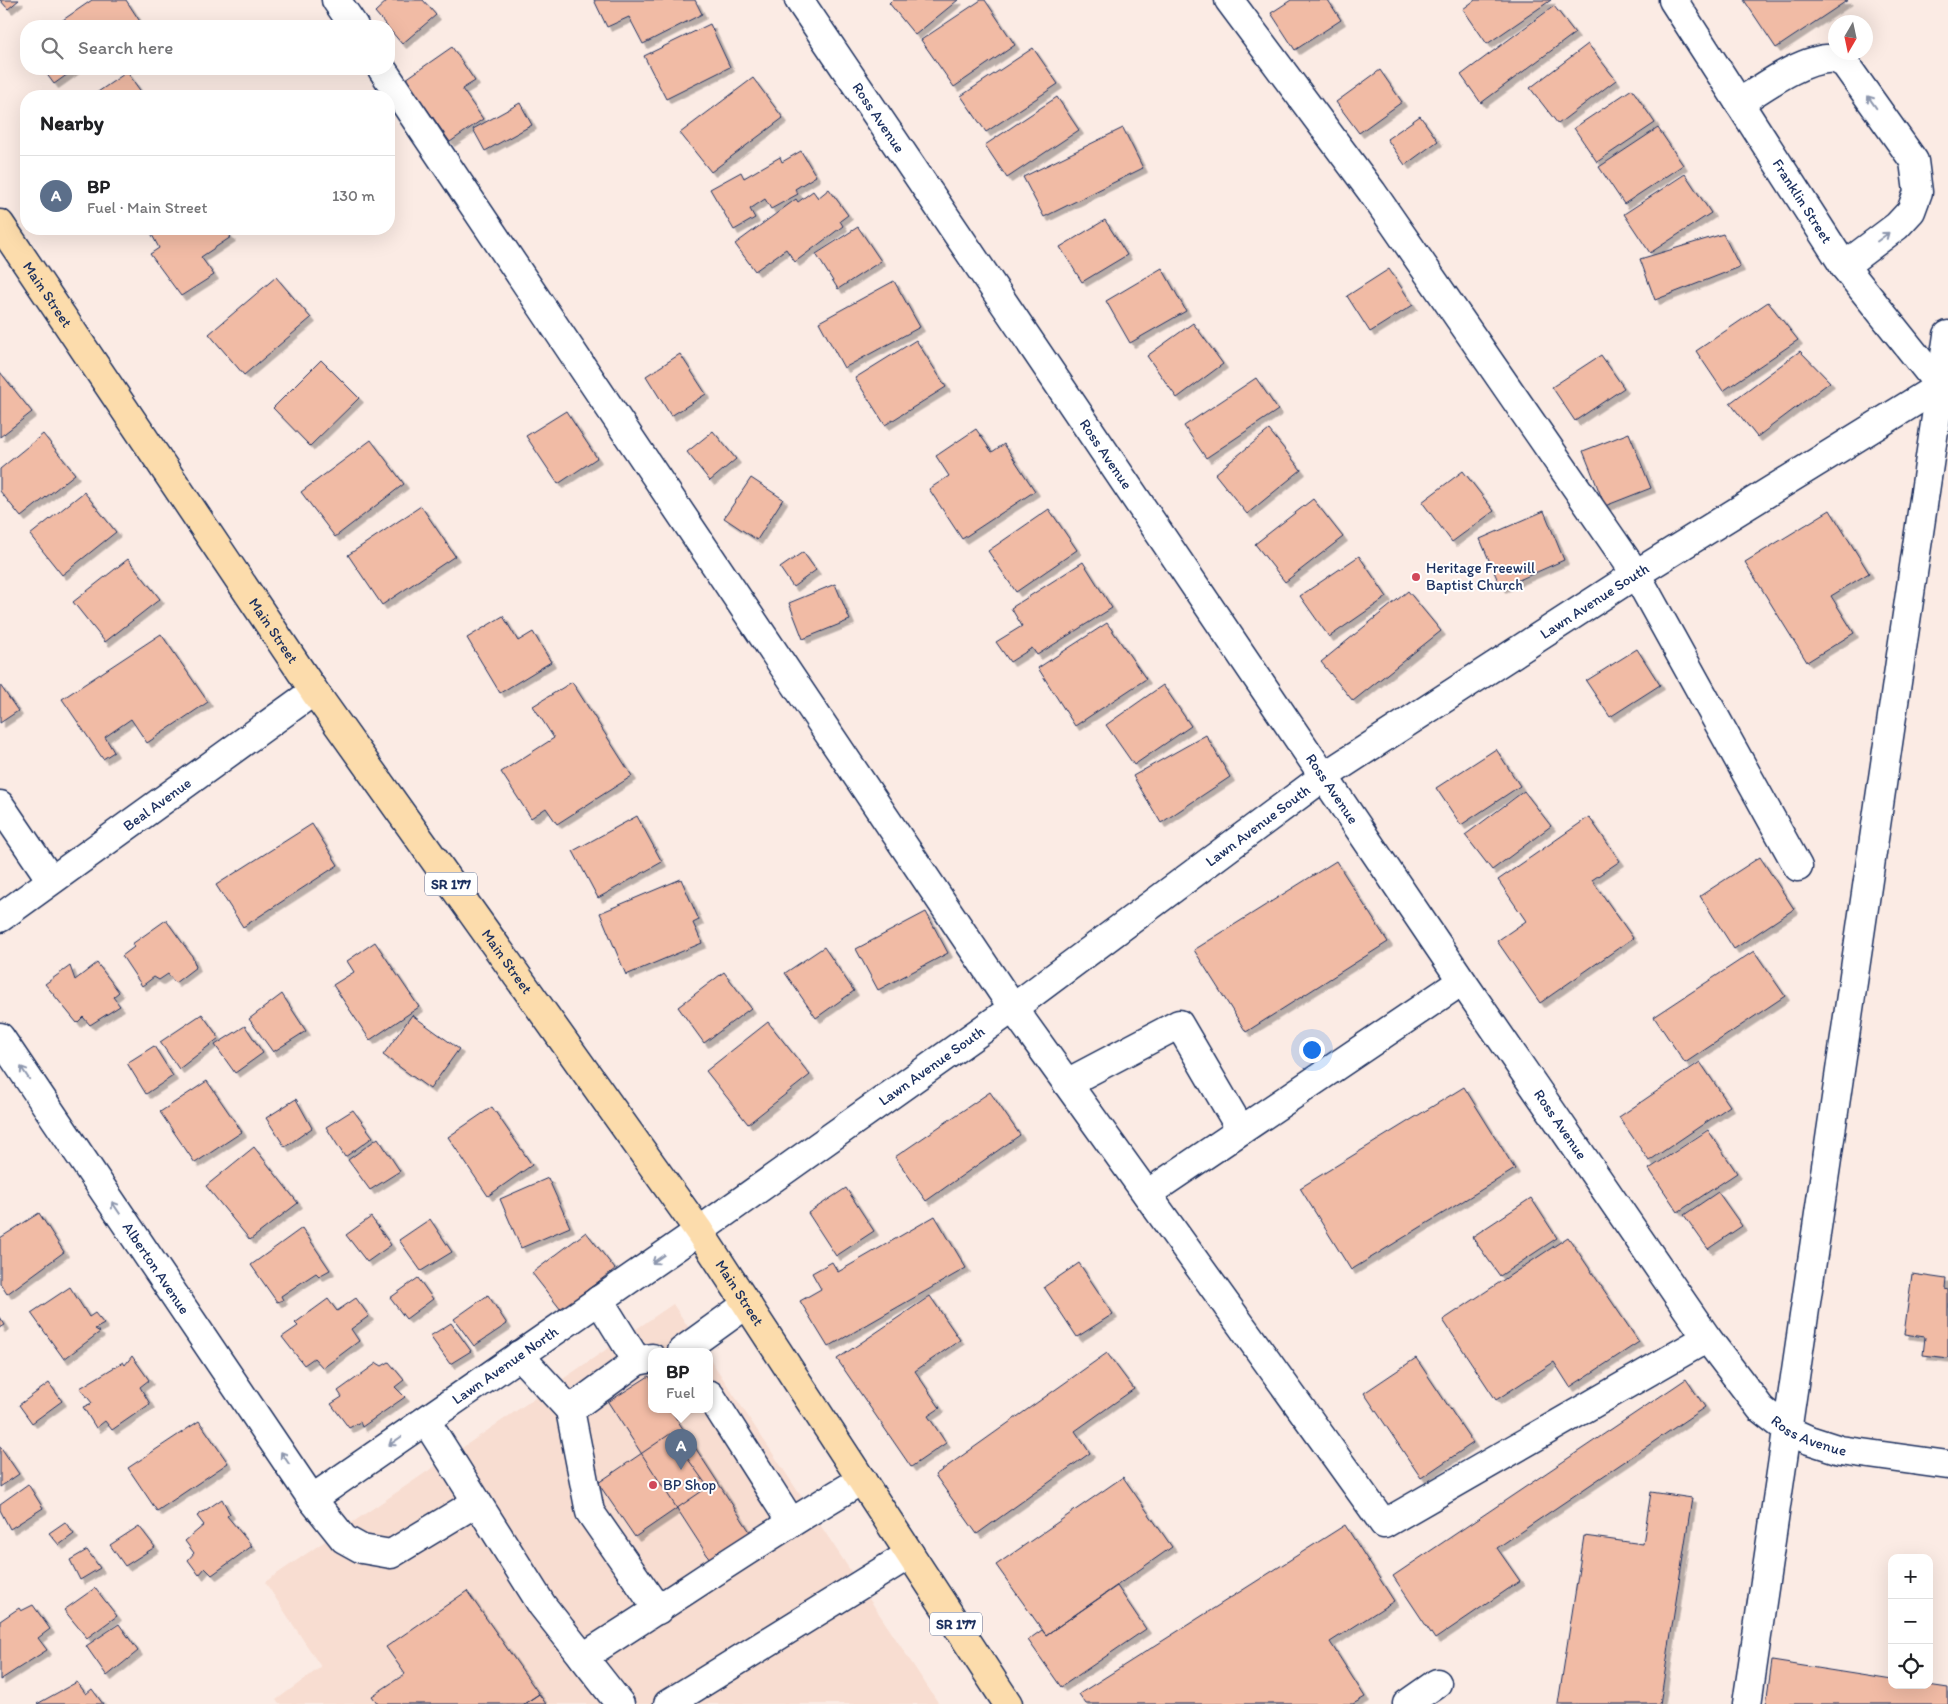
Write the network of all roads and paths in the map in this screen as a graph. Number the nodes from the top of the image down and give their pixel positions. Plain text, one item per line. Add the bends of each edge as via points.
1 (336, 0) edge
2 (799, 0) edge
3 (1229, 0) edge
4 (1673, 0) edge
5 (350, 20) edge
6 (386, 75) edge
7 (1739, 103) junction
8 (0, 224) edge
9 (1844, 266) junction
10 (1948, 335) edge
11 (1944, 386) edge
12 (1636, 574) junction
13 (314, 691) junction
14 (1323, 777) junction
15 (0, 805) edge
16 (1798, 867) dead end
17 (51, 880) junction
18 (0, 918) edge
19 (1462, 981) junction
20 (1013, 1008) junction
21 (0, 1037) edge
22 (1067, 1082) junction
23 (1241, 1130) junction
24 (1147, 1194) junction
25 (699, 1232) junction
26 (599, 1300) junction
27 (747, 1304) junction
28 (1707, 1338) junction
29 (686, 1348) edge
30 (519, 1355) junction
31 (645, 1360) edge
32 (713, 1400) edge
33 (570, 1410) junction
34 (426, 1421) junction
35 (1789, 1431) junction
36 (1948, 1465) edge
37 (862, 1480) junction
38 (312, 1499) junction
39 (477, 1502) junction
40 (791, 1522) junction
41 (910, 1554) junction
42 (658, 1610) junction
43 (583, 1657) junction
44 (1437, 1683) dead end
45 (620, 1704) edge
46 (668, 1704) edge
47 (1008, 1704) edge
48 (1407, 1704) edge
49 (1747, 1704) edge

1 - 5 street
2 - 14 street, Ross Avenue
3 - 12 street via 1372,192
4 - 7 street, Franklin Street
6 - 20 street
7 - 9 street, Franklin Street
9 -> 7 street via 1897,226 1911,211 1918,192 1914,161 1845,64 1836,59 1818,60 1787,73
8 - 13 main road, Main Street / SR 177
9 - 11 street, Franklin Street
10 - 11 street
11 - 12 street, Lawn Avenue South
11 - 35 street
12 - 14 street, Lawn Avenue South
12 - 16 street
13 - 17 street, Beal Avenue
13 - 25 main road, Main Street / SR 177
14 - 19 street, Ross Avenue
14 - 20 street, Lawn Avenue South
15 - 17 street
17 - 18 street, Beal Avenue
19 - 23 street
19 - 28 street, Ross Avenue
20 - 22 street
20 - 25 street, Lawn Avenue South
38 -> 21 street, Alberton Avenue
22 - 23 street via 1179,1024
22 - 24 street
23 - 24 street
24 - 28 street via 1384,1524
25 -> 26 street, Lawn Avenue North
25 - 27 main road, Main Street / SR 177
26 - 30 street, Lawn Avenue North
26 - 31 street
27 - 29 street
27 - 37 main road, Main Street / SR 177
28 - 35 street, Ross Avenue via 1761,1409
30 - 33 street
30 - 34 street, Lawn Avenue North
31 - 33 street
32 - 40 street
33 - 42 street via 590,1512
34 -> 38 street, Lawn Avenue North
34 - 39 street
35 - 36 street, Ross Avenue via 1840,1450
35 - 49 street
37 - 40 street
37 - 41 main road, Main Street / SR 177
38 - 39 street, Alberton Avenue via 344,1539 362,1549 391,1554
39 - 43 street via 542,1605
40 - 42 street
41 - 46 street
41 - 47 main road, Main Street / SR 177
42 - 43 street
43 - 45 street
44 - 48 street

